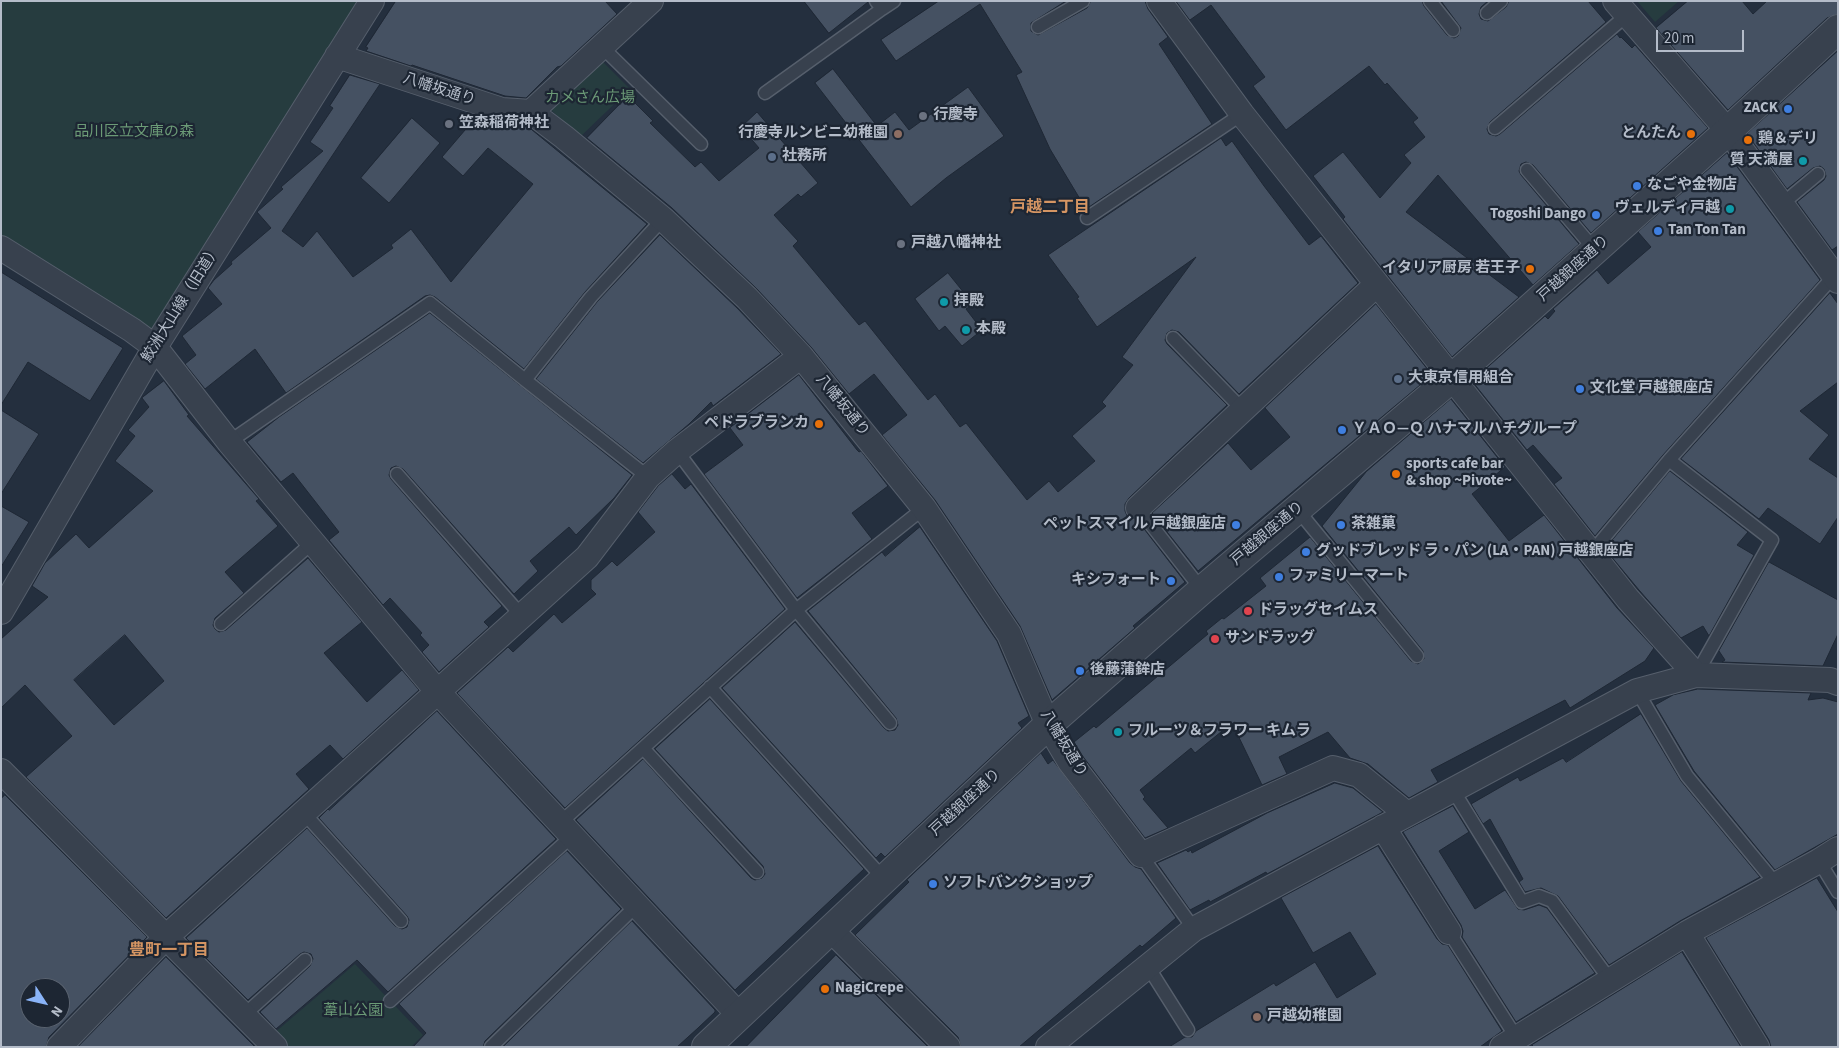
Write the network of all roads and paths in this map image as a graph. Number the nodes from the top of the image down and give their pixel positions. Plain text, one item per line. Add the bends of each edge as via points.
1 (372, 1) edge
2 (651, 1) edge
3 (894, 1) edge
4 (1083, 1) edge
5 (1158, 1) edge
6 (1430, 1) edge
7 (1500, 1) edge
8 (879, 5) edge
9 (1621, 8) edge
10 (1487, 13) dead end
11 (1038, 28) dead end
12 (1838, 29) edge
13 (1453, 30) dead end
14 (602, 47) junction
15 (337, 56) junction
16 (766, 93) dead end
17 (531, 112) junction
18 (1242, 114) junction
19 (1495, 128) dead end
20 (1728, 131) junction
21 (701, 144) dead end
22 (1527, 170) dead end
23 (1818, 174) dead end
24 (1782, 204) junction
25 (1087, 218) dead end
26 (663, 219) junction
27 (1, 248) edge
28 (1595, 250) junction
29 (1834, 271) edge
30 (1377, 284) junction
31 (1173, 338) dead end
32 (155, 347) junction
33 (802, 356) junction
34 (1452, 378) junction
35 (524, 380) junction
36 (1243, 410) junction
37 (229, 442) junction
38 (677, 450) junction
39 (1669, 460) junction
40 (397, 474) dead end
41 (648, 477) junction
42 (924, 508) junction
43 (1138, 508) joint
44 (1297, 509) junction
45 (313, 542) junction
46 (1592, 552) junction
47 (1202, 590) junction
48 (796, 610) junction
49 (1, 612) edge
50 (522, 615) junction
51 (221, 624) dead end
52 (1417, 656) dead end
53 (1696, 675) junction
54 (1835, 675) edge
55 (710, 687) junction
56 (437, 690) junction
57 (1637, 691) junction
58 (890, 723) dead end
59 (1048, 725) junction
60 (643, 748) junction
61 (1, 771) edge
62 (1452, 790) junction
63 (303, 812) junction
64 (1407, 814) junction
65 (1382, 828) junction
66 (566, 830) junction
67 (1141, 855) junction
68 (1829, 855) edge
69 (758, 872) dead end
70 (884, 879) junction
71 (1776, 884) junction
72 (1838, 892) edge
73 (637, 905) junction
74 (401, 921) dead end
75 (1194, 929) junction
76 (831, 930) junction
77 (1449, 932) joint
78 (1688, 933) junction
79 (166, 937) junction
80 (305, 960) dead end
81 (1147, 965) junction
82 (1610, 980) junction
83 (390, 1001) dead end
84 (244, 1015) junction
85 (740, 1016) junction
86 (1188, 1030) dead end
87 (1514, 1044) edge
88 (59, 1047) edge
89 (275, 1047) edge
90 (491, 1047) edge
91 (706, 1047) edge
92 (948, 1047) edge
93 (1048, 1047) edge
94 (1757, 1047) edge

1 - 15 street, 鮫洲大山線（旧道）
2 - 14 street
3 - 8 lane
4 - 11 lane
5 - 18 street
6 - 13 lane
7 - 10 lane
8 - 16 lane
9 - 19 lane
9 - 20 street
12 - 20 street, 戸越銀座通り
14 - 17 street
14 - 21 lane
15 - 17 street, 八幡坂通り via 502,110
15 - 32 street, 鮫洲大山線（旧道）
17 - 26 street, 八幡坂通り
18 - 25 lane
18 - 30 street
20 - 24 street
20 - 28 street, 戸越銀座通り
22 - 28 lane
23 - 24 lane
24 - 29 street
26 - 33 street, 八幡坂通り via 747,298
26 - 35 lane via 591,297
27 - 32 street
28 - 34 street, 戸越銀座通り
29 - 39 lane
30 - 34 street
30 - 36 street
31 - 36 lane
32 - 37 street
32 - 49 street, 鮫洲大山線（旧道）
33 - 38 street
33 - 42 street, 八幡坂通り
34 - 44 street, 戸越銀座通り
34 - 46 street
35 - 37 lane via 430,303
35 - 41 lane
36 - 43 street
37 - 45 street
38 - 41 street
38 - 48 lane
39 - 46 lane
39 - 53 lane via 1772,540
40 - 50 lane
41 - 50 street via 586,557
42 - 48 lane
42 - 59 street, 八幡坂通り via 1009,634
43 - 47 lane
44 - 47 street, 戸越銀座通り
44 - 52 lane
45 - 51 lane
45 - 56 street
46 - 53 street via 1628,599
47 - 59 street, 戸越銀座通り
48 - 55 lane
48 - 58 lane
50 - 56 street
53 - 54 street
53 - 57 street
55 - 60 lane
55 - 70 lane
56 - 63 street
56 - 66 street
57 - 62 street
57 - 71 lane via 1687,776
59 - 67 street, 八幡坂通り via 1070,762
59 - 70 street, 戸越銀座通り
60 - 66 lane
60 - 69 lane
61 - 79 street
62 - 64 street
62 - 82 lane via 1522,902 1539,896 1552,901
63 - 74 lane
63 - 79 street
64 - 65 street
64 - 67 street via 1360,775 1333,768
65 - 75 street
65 - 77 street
66 - 73 street
66 - 83 lane
67 - 75 lane, 八幡坂通り
68 - 71 street
68 - 72 lane
70 - 76 street, 戸越銀座通り
71 - 78 street
73 - 85 street
73 - 90 lane
75 - 81 street
76 - 85 street, 戸越銀座通り
76 - 92 street
77 - 87 lane
78 - 82 street
78 - 94 street
79 - 84 street
79 - 88 street
80 - 84 lane
81 - 86 lane
81 - 93 street
82 - 87 street
84 - 89 street
85 - 91 street, 戸越銀座通り

